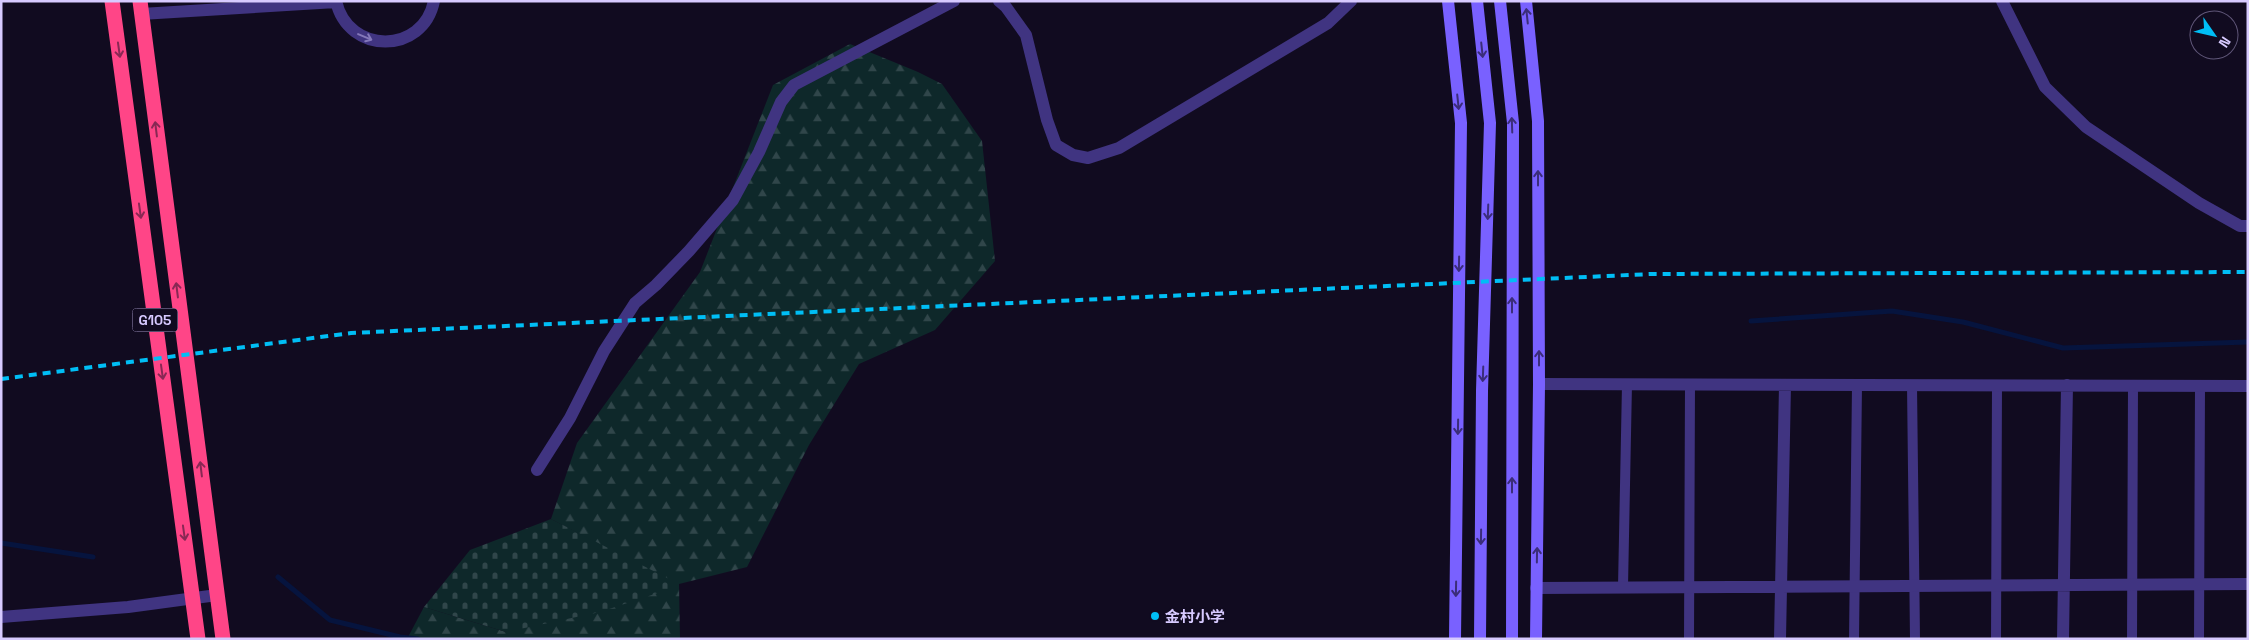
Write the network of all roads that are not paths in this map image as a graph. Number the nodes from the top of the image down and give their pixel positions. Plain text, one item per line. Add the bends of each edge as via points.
1 (112, 1) edge
2 (336, 1) edge
3 (434, 1) edge
4 (954, 1) edge
5 (1000, 1) edge
6 (1351, 1) edge
7 (1448, 1) edge
8 (1477, 1) edge
9 (1500, 1) edge
10 (1526, 1) edge
11 (2002, 1) edge
12 (141, 8) edge
13 (2248, 226) edge
14 (1539, 384) junction
15 (1626, 384) junction
16 (1690, 384) junction
17 (1785, 384) junction
18 (1856, 385) junction
19 (1912, 385) junction
20 (1998, 385) junction
21 (2067, 386) junction
22 (2133, 386) junction
23 (2200, 386) junction
24 (2248, 386) edge
25 (537, 470) dead end
26 (2132, 584) junction
27 (2199, 584) junction
28 (2248, 584) edge
29 (1996, 585) junction
30 (2064, 585) junction
31 (1781, 586) junction
32 (1854, 586) junction
33 (1914, 586) junction
34 (1623, 587) junction
35 (1689, 587) junction
36 (1536, 588) junction
37 (217, 595) junction
38 (192, 598) junction
39 (1, 617) edge
40 (198, 639) edge
41 (223, 639) edge
42 (1455, 639) edge
43 (1480, 639) edge
44 (1512, 639) edge
45 (1536, 639) edge
46 (1689, 639) edge
47 (1780, 639) edge
48 (1854, 639) edge
49 (1915, 639) edge
50 (1996, 639) edge
51 (2063, 639) edge
52 (2132, 639) edge
53 (2199, 639) edge

1 -> 38 highway, G105
2 -> 3 street via 347,25 360,36 376,41 394,41 410,35 424,25
2 - 12 street
4 - 25 street via 794,85 732,200 689,251 634,303
5 - 6 street via 1026,35 1056,145 1073,155 1088,158 1119,148 1328,23
7 -> 42 street via 1460,123
8 -> 43 street via 1490,123 1482,390
44 -> 9 street via 1513,124
14 -> 10 street via 1538,121
11 - 13 street via 2045,86 2086,127 2199,203 2240,226
37 -> 12 highway, G105
14 - 15 street
36 -> 14 street
15 - 16 street
15 - 34 lane
16 - 17 street
16 - 35 lane
17 - 18 street
17 - 31 street
18 - 19 street
18 - 32 lane
19 - 20 street
19 - 33 lane
20 - 21 street
20 - 29 lane
21 - 22 street
21 - 30 street
22 - 23 street
22 - 26 lane
23 - 24 street
23 - 27 lane
26 - 27 street
26 - 30 street
26 - 52 lane
27 - 28 street
27 - 53 lane
29 - 30 street
29 - 33 street
29 - 50 lane
30 - 51 street
31 - 32 street
31 - 35 street
31 - 47 street
32 - 33 street
32 - 48 lane
33 - 49 lane
34 - 35 street
34 - 36 street
35 - 46 lane
36 - 45 street
37 - 38 street
37 - 41 highway, G105
38 - 39 street via 118,608
38 - 40 highway, G105

